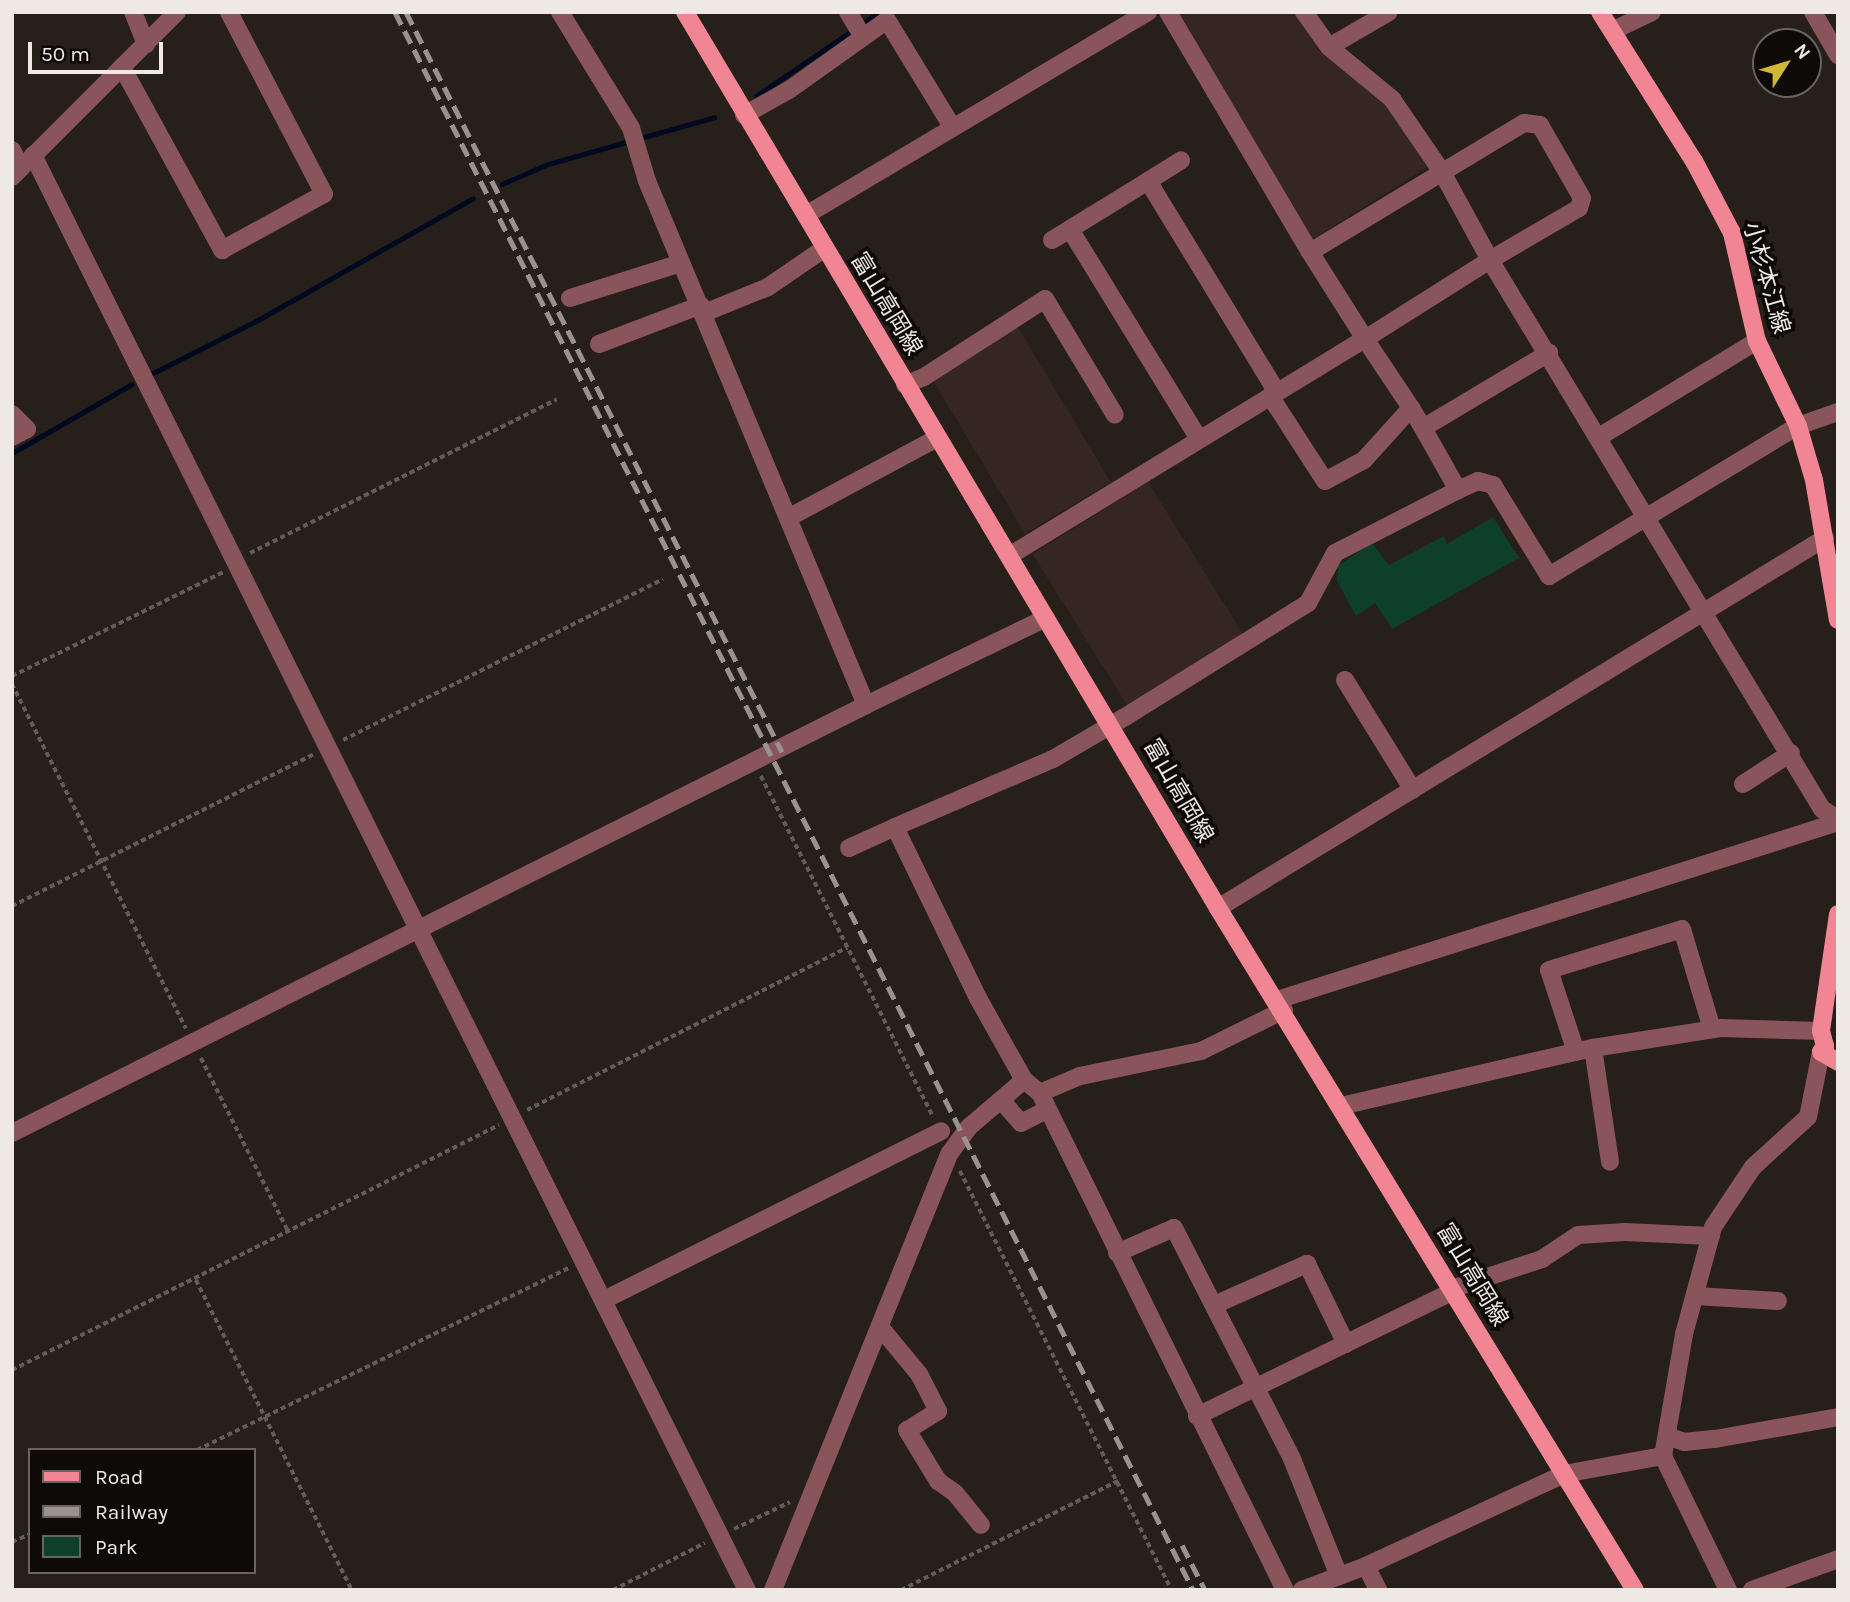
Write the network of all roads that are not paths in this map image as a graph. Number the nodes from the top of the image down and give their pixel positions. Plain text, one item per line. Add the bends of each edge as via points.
1 (132, 12) edge
2 (177, 12) edge
3 (229, 12) edge
4 (561, 12) edge
5 (685, 12) edge
6 (848, 12) edge
7 (1148, 12) edge
8 (1168, 12) edge
9 (1304, 12) edge
10 (1389, 12) edge
11 (1600, 12) edge
12 (1652, 12) edge
13 (1813, 12) edge
14 (1612, 31) junction
15 (863, 37) junction
16 (146, 44) junction
17 (1329, 47) junction
18 (1838, 55) edge
19 (122, 67) junction
20 (744, 115) junction
21 (951, 125) junction
22 (12, 150) edge
23 (1181, 160) dead end
24 (22, 167) edge
25 (1442, 172) junction
26 (1148, 181) junction
27 (806, 215) junction
28 (1070, 229) junction
29 (1052, 240) dead end
30 (825, 248) junction
31 (1310, 252) junction
32 (1490, 260) junction
33 (681, 263) junction
34 (570, 298) dead end
35 (702, 309) junction
36 (1365, 339) junction
37 (1757, 341) junction
38 (599, 344) dead end
39 (1549, 353) junction
40 (905, 385) junction
41 (1273, 393) junction
42 (1411, 408) junction
43 (1838, 412) edge
44 (12, 414) edge
45 (1115, 415) dead end
46 (1798, 426) junction
47 (1423, 428) junction
48 (12, 437) edge
49 (1599, 437) junction
50 (937, 438) junction
51 (1199, 439) junction
52 (1458, 490) junction
53 (1647, 516) junction
54 (788, 518) junction
55 (1825, 538) junction
56 (1009, 556) junction
57 (1706, 611) junction
58 (1046, 618) junction
59 (1838, 621) edge
60 (1345, 680) dead end
61 (866, 705) junction
62 (1111, 724) junction
63 (1791, 753) junction
64 (1743, 784) dead end
65 (1413, 790) junction
66 (1838, 821) edge
67 (895, 827) junction
68 (849, 848) dead end
69 (1218, 908) junction
70 (1838, 914) edge
71 (419, 928) junction
72 (1280, 1005) junction
73 (1713, 1029) junction
74 (1821, 1031) junction
75 (1584, 1050) junction
76 (1821, 1052) junction
77 (1838, 1062) edge
78 (1024, 1080) junction
79 (1040, 1093) junction
80 (1001, 1100) junction
81 (1341, 1106) junction
82 (1047, 1110) junction
83 (941, 1132) road end
84 (12, 1133) edge
85 (1610, 1161) dead end
86 (1711, 1236) junction
87 (1117, 1253) junction
88 (1452, 1290) junction
89 (1696, 1296) junction
90 (604, 1300) junction
91 (1778, 1301) dead end
92 (1214, 1305) junction
93 (880, 1327) junction
94 (1346, 1344) junction
95 (1256, 1387) junction
96 (1197, 1416) junction
97 (1838, 1417) edge
98 (1667, 1436) junction
99 (1663, 1456) junction
100 (1564, 1474) junction
101 (981, 1525) dead end
102 (1838, 1559) edge
103 (1366, 1566) junction
104 (1339, 1576) junction
105 (747, 1590) edge
106 (773, 1590) edge
107 (1284, 1590) edge
108 (1302, 1590) edge
109 (1378, 1590) edge
110 (1635, 1590) edge
111 (1728, 1590) edge
112 (1752, 1590) edge

1 - 16 street
2 - 16 street
3 - 19 street via 324,194 222,250
4 - 33 street via 634,137
5 - 20 main road, 富山高岡線
6 - 15 street
7 - 21 street
8 - 31 street
9 - 17 street
10 - 17 street
11 - 14 main road, 小杉本江線
12 - 14 street
13 - 18 street
14 - 37 main road, 小杉本江線 via 1695,162 1732,233
15 - 20 street via 789,90
15 - 21 street via 887,20
16 - 19 street
17 - 25 street via 1392,99
19 - 24 street
20 - 27 main road, 富山高岡線
21 - 27 street
22 - 24 street
23 - 26 street
24 - 71 street via 237,562
25 - 31 street
25 - 32 street
25 - 32 street via 1524,123 1540,125 1582,198 1579,208
26 - 28 street
26 - 41 street
27 - 30 main road, 富山高岡線
28 - 29 street
28 - 51 street
30 - 35 street via 768,287
30 - 40 main road, 富山高岡線
31 - 36 street
32 - 36 street
32 - 39 street
33 - 34 street
33 - 35 street
35 - 38 street
35 - 54 street
36 - 41 street
36 - 42 street
37 - 46 main road, 小杉本江線
37 - 49 street
39 - 47 street
39 - 49 street
40 - 45 street via 1045,299
40 - 50 main road, 富山高岡線
41 - 42 street via 1325,481 1364,460
41 - 51 street
42 - 47 street
43 - 46 street
44 - 48 street via 27,429
46 - 53 street
46 - 55 main road, 小杉本江線
47 - 52 street
49 - 53 street
50 - 54 street
50 - 56 main road, 富山高岡線
51 - 56 street
52 - 53 street via 1478,481 1493,485 1549,576
52 - 62 street via 1335,553 1308,603
53 - 57 street
54 - 61 street
55 - 57 street
55 - 59 main road, 小杉本江線
56 - 58 main road, 富山高岡線
57 - 63 street
57 - 65 street
58 - 61 street
58 - 62 main road, 富山高岡線
60 - 65 street
61 - 71 street
62 - 67 street via 1052,759
62 - 69 main road, 富山高岡線
63 - 64 street
63 - 66 street via 1822,809
65 - 69 street
66 - 72 street
67 - 68 street
67 - 78 street
69 - 72 main road, 富山高岡線
70 - 74 main road
71 - 84 street
71 - 90 street
72 - 79 street via 1201,1051 1080,1076
72 - 81 main road, 富山高岡線
73 - 74 street
73 - 75 street
73 - 75 street via 1682,929 1549,970
74 - 76 main road via 1825,1046
75 - 81 street
75 - 85 street
76 - 77 main road
76 - 86 street via 1808,1117 1736,1187
78 - 79 street
78 - 80 street
79 - 82 street
80 - 82 street via 1021,1123
80 - 93 street via 969,1127 950,1154
81 - 88 main road, 富山高岡線
82 - 87 street
83 - 90 street
86 - 88 street via 1578,1235 1542,1259
86 - 89 street
87 - 92 street via 1174,1228
87 - 96 street
88 - 94 street
88 - 100 main road, 富山高岡線
89 - 91 street
89 - 98 street via 1684,1334
90 - 105 street
92 - 94 street via 1307,1264
92 - 95 street
93 - 101 street via 919,1374 938,1411 907,1430 938,1481 955,1493
93 - 106 street
94 - 95 street
95 - 96 street
95 - 104 street via 1319,1519
96 - 107 street
97 - 98 street via 1715,1439 1684,1442
98 - 99 street
99 - 100 street
99 - 111 street
100 - 103 street
100 - 110 main road, 富山高岡線
102 - 112 street
103 - 104 street
103 - 109 street
104 - 108 street

